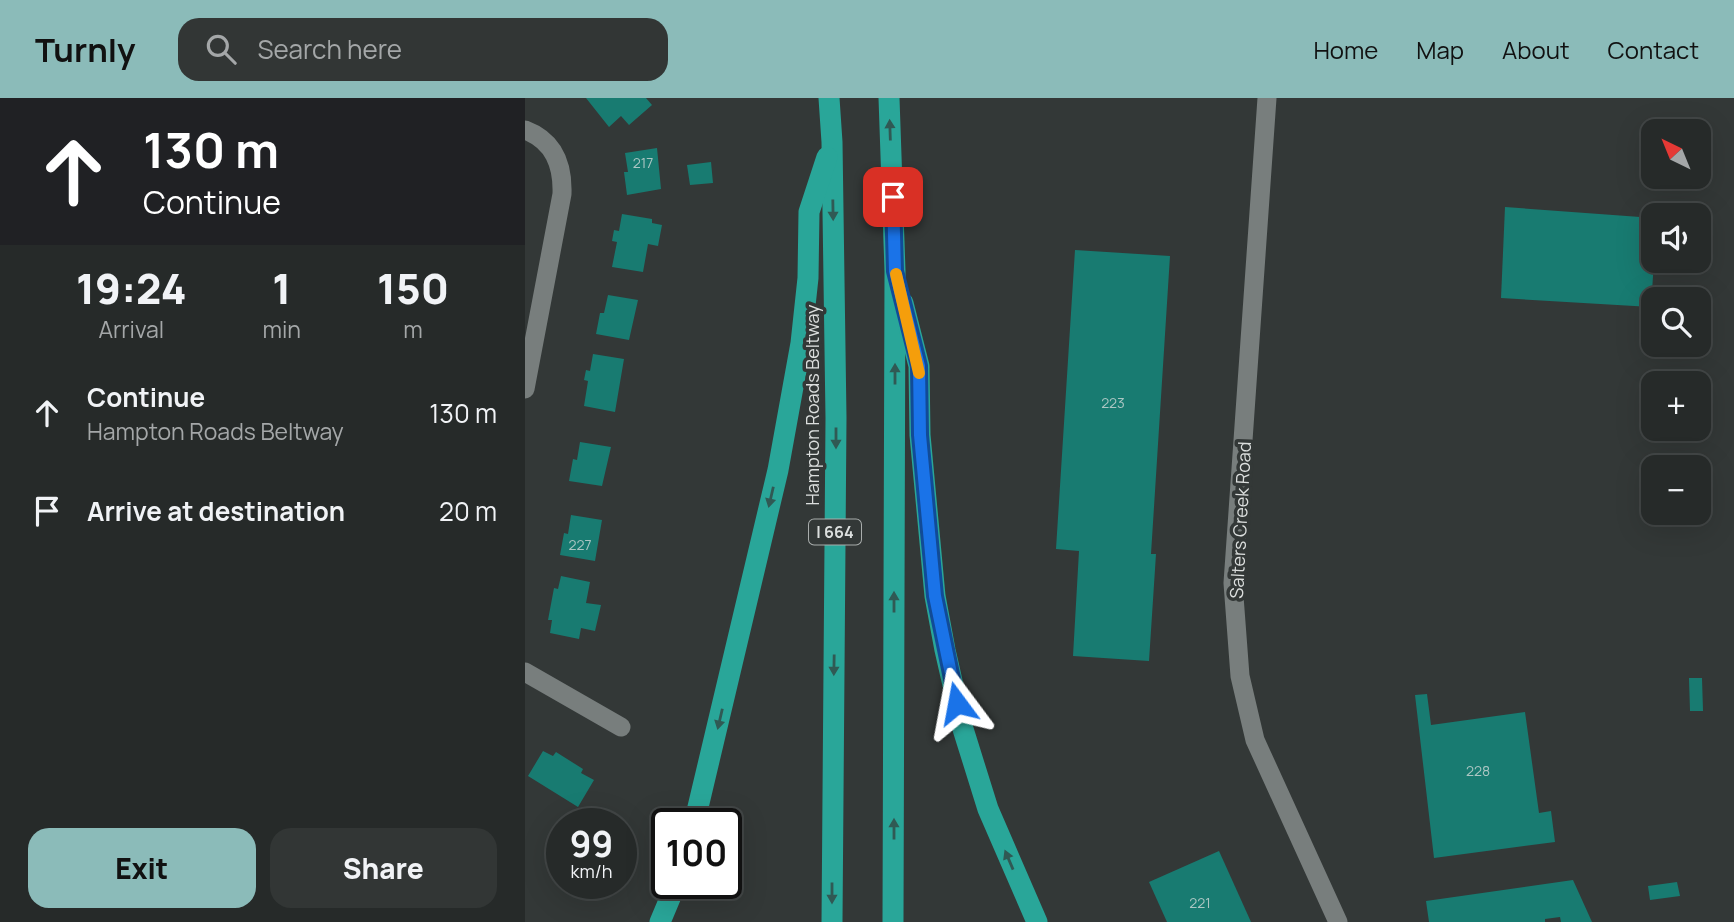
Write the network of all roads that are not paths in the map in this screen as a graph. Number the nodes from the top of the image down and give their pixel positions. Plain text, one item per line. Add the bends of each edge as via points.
1 (829, 98) edge
2 (889, 98) edge
3 (1267, 98) edge
4 (525, 130) edge
5 (832, 142) junction
6 (895, 271) junction
7 (525, 388) edge
8 (525, 672) edge
9 (621, 727) dead end
10 (698, 808) edge
11 (670, 899) edge
12 (660, 922) edge
13 (832, 922) edge
14 (893, 922) edge
15 (1037, 922) edge
16 (1338, 922) edge

1 - 5 highway, Hampton Roads Beltway / I 664
6 -> 2 highway
3 - 16 street, Salters Creek Road via 1233,583 1240,676 1255,740
4 - 7 street via 537,134 555,151 563,173
5 -> 10 highway via 809,212 801,342 778,470
5 -> 13 highway, Hampton Roads Beltway / I 664 via 836,431
14 -> 6 highway
15 -> 6 highway via 988,809 945,650 935,596 920,435 919,366
8 - 9 street
11 - 12 highway

